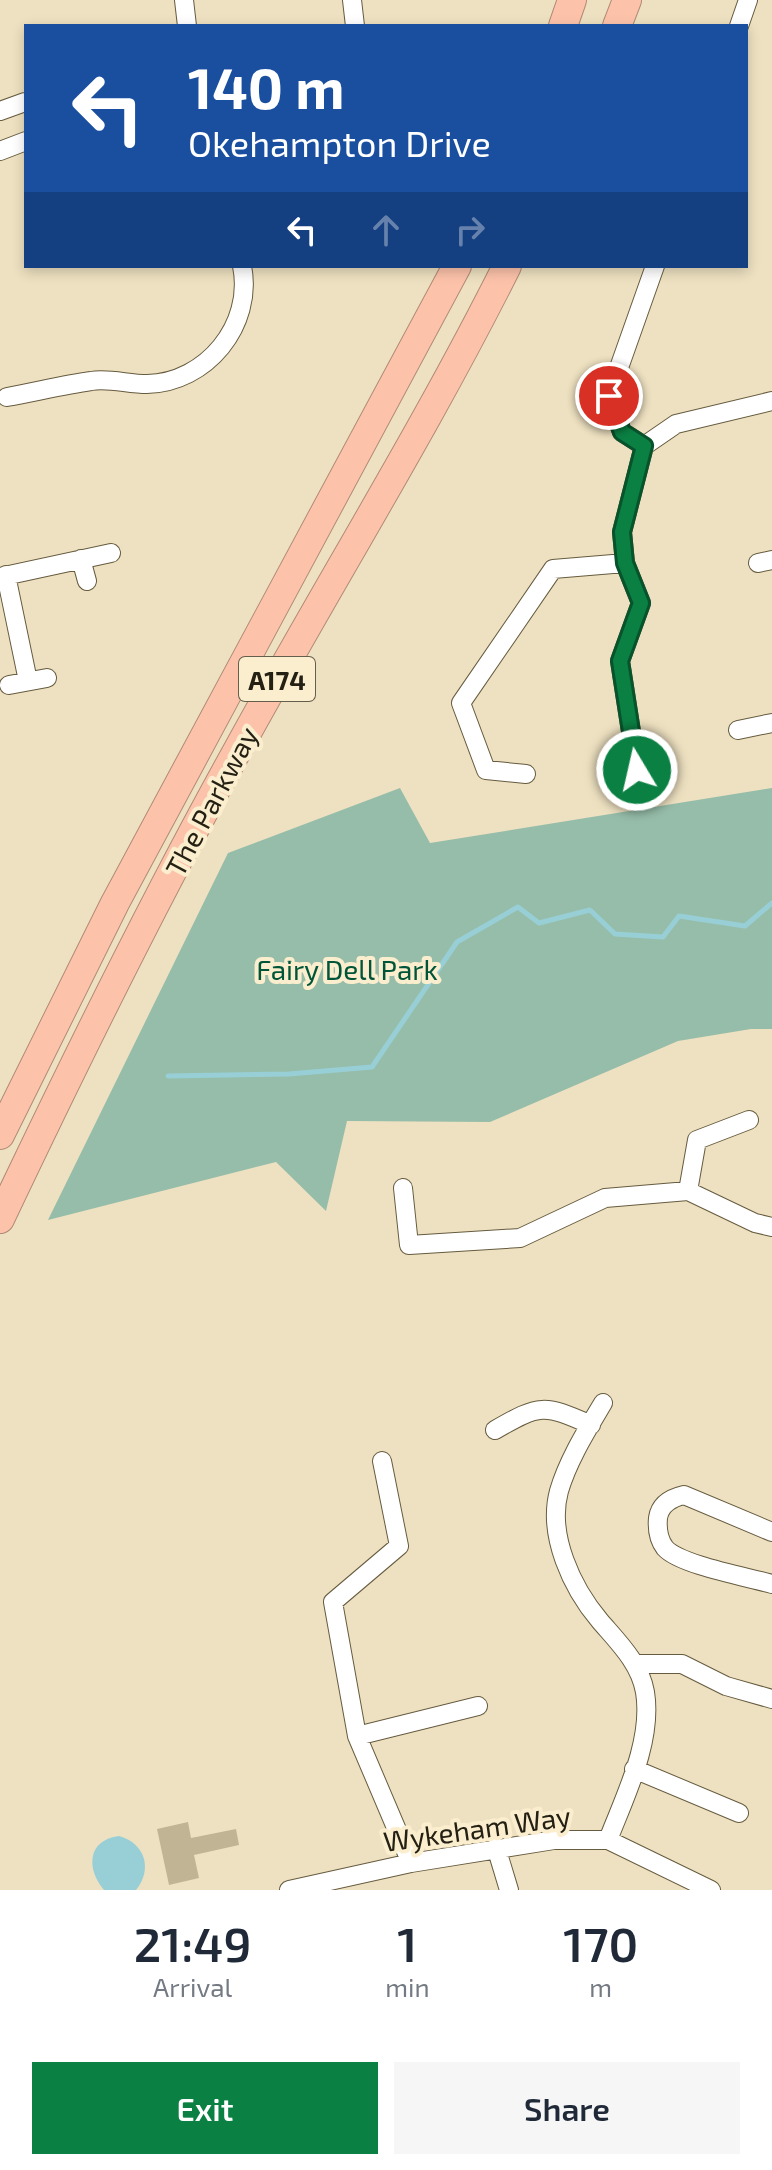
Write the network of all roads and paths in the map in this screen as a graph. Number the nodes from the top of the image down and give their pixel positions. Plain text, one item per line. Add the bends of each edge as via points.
1 (184, 0) edge
2 (352, 0) edge
3 (551, 0) edge
4 (572, 0) edge
5 (612, 0) edge
6 (627, 0) edge
7 (748, 0) edge
8 (187, 24) edge
9 (355, 24) edge
10 (544, 24) edge
11 (564, 24) edge
12 (605, 24) edge
13 (618, 24) edge
14 (740, 24) edge
15 (24, 102) edge
16 (0, 111) edge
17 (24, 142) edge
18 (0, 151) edge
19 (242, 268) edge
20 (506, 268) edge
21 (654, 268) edge
22 (451, 275) edge
23 (7, 397) dead end
24 (772, 401) edge
25 (644, 446) junction
26 (111, 553) dead end
27 (81, 559) junction
28 (625, 563) junction
29 (3, 576) edge
30 (87, 581) dead end
31 (9, 685) dead end
32 (772, 723) edge
33 (738, 730) dead end
34 (637, 770) dead end
35 (526, 774) dead end
36 (749, 1120) dead end
37 (0, 1135) edge
38 (403, 1188) dead end
39 (688, 1191) junction
40 (0, 1219) edge
41 (772, 1227) edge
42 (603, 1403) dead end
43 (591, 1425) junction
44 (495, 1430) dead end
45 (382, 1461) dead end
46 (772, 1532) edge
47 (772, 1584) edge
48 (635, 1664) junction
49 (772, 1699) edge
50 (478, 1706) dead end
51 (357, 1736) junction
52 (634, 1769) junction
53 (739, 1813) dead end
54 (608, 1840) junction
55 (496, 1847) junction
56 (411, 1863) junction
57 (289, 1890) edge
58 (509, 1890) edge
59 (711, 1890) edge

1 - 8 street
2 - 9 street
3 - 10 highway
4 - 11 highway
5 - 12 highway
6 - 13 highway
7 - 14 street
15 - 16 street
17 - 18 street
19 - 23 street via 244,294 232,331 205,364 189,374 148,384 95,380
20 - 40 highway, The Parkway / A174 via 236,752
21 - 25 street via 609,396 622,432
22 - 37 highway, The Parkway / A174 via 122,889
24 - 25 street via 676,424
25 - 28 street via 622,532
26 - 27 street
27 - 29 street
27 - 30 street
28 - 34 street via 641,603 620,661
28 - 35 street via 553,569 461,703 486,770
29 - 31 street via 37,679
32 - 33 street
36 - 39 street via 697,1140
38 - 39 street via 409,1245 520,1238 605,1198
39 - 41 street
42 - 43 street
43 - 44 street via 551,1407 524,1413
43 - 48 street via 559,1491 561,1544 577,1593
45 - 51 street via 399,1546 333,1602
46 - 47 street via 684,1495 670,1498 658,1514 657,1534 666,1549
48 - 49 street via 682,1664 726,1686
48 - 52 street via 645,1693 644,1731
50 - 51 street
51 - 56 street
52 - 53 street
52 - 54 street
54 - 55 street, Wykeham Way
54 - 59 street, Wykeham Way
55 - 56 street, Wykeham Way
55 - 58 street
56 - 57 street, Wykeham Way

